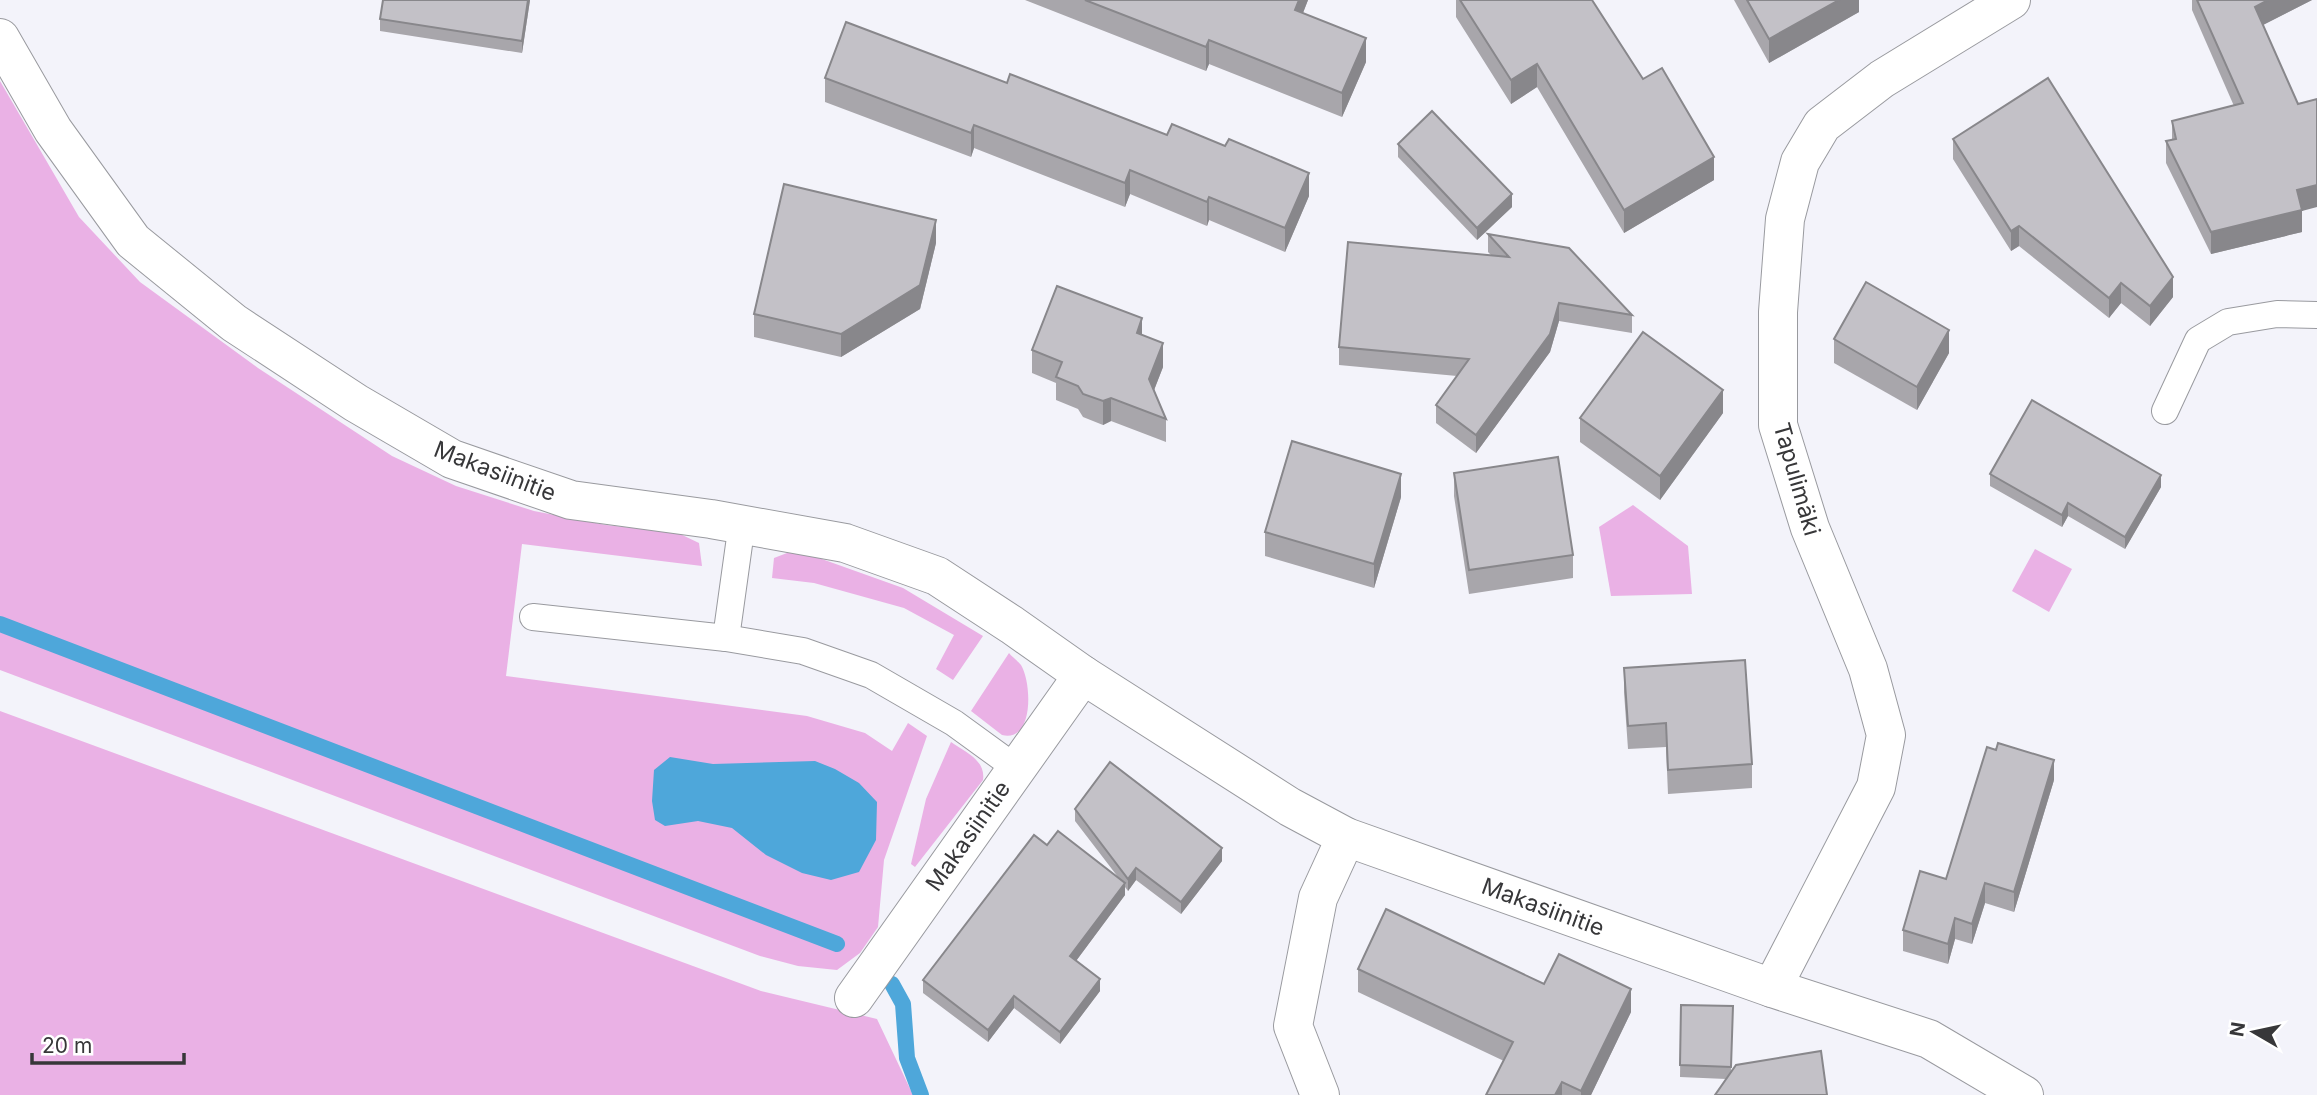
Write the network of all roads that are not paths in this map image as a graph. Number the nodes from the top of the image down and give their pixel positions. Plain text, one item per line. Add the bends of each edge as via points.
1 (2011, 0) edge
2 (0, 38) edge
3 (2317, 315) edge
4 (2165, 411) dead end
5 (742, 523) junction
6 (533, 617) dead end
7 (726, 638) junction
8 (1083, 674) junction
9 (1016, 768) junction
10 (1346, 836) junction
11 (1772, 988) junction
12 (854, 998) dead end
13 (1320, 1095) edge
14 (2024, 1095) edge

1 - 11 street, Tapulimäki via 1882,79 1822,125 1800,162 1785,219 1778,425 1810,528 1868,669 1886,735 1876,787
2 - 5 street, Makasiinitie via 53,130 133,240 256,338 452,459 571,500
3 - 4 lane via 2277,314 2228,322 2198,340
5 - 7 lane
5 - 8 street, Makasiinitie via 845,543 937,576
6 - 7 lane
7 - 9 lane via 803,651 872,676 954,723
8 - 9 street, Makasiinitie
8 - 10 street, Makasiinitie via 1290,807
9 - 12 street, Makasiinitie
10 - 11 street, Makasiinitie
10 - 13 street via 1318,898 1293,1026
11 - 14 street, Makasiinitie via 1929,1039

